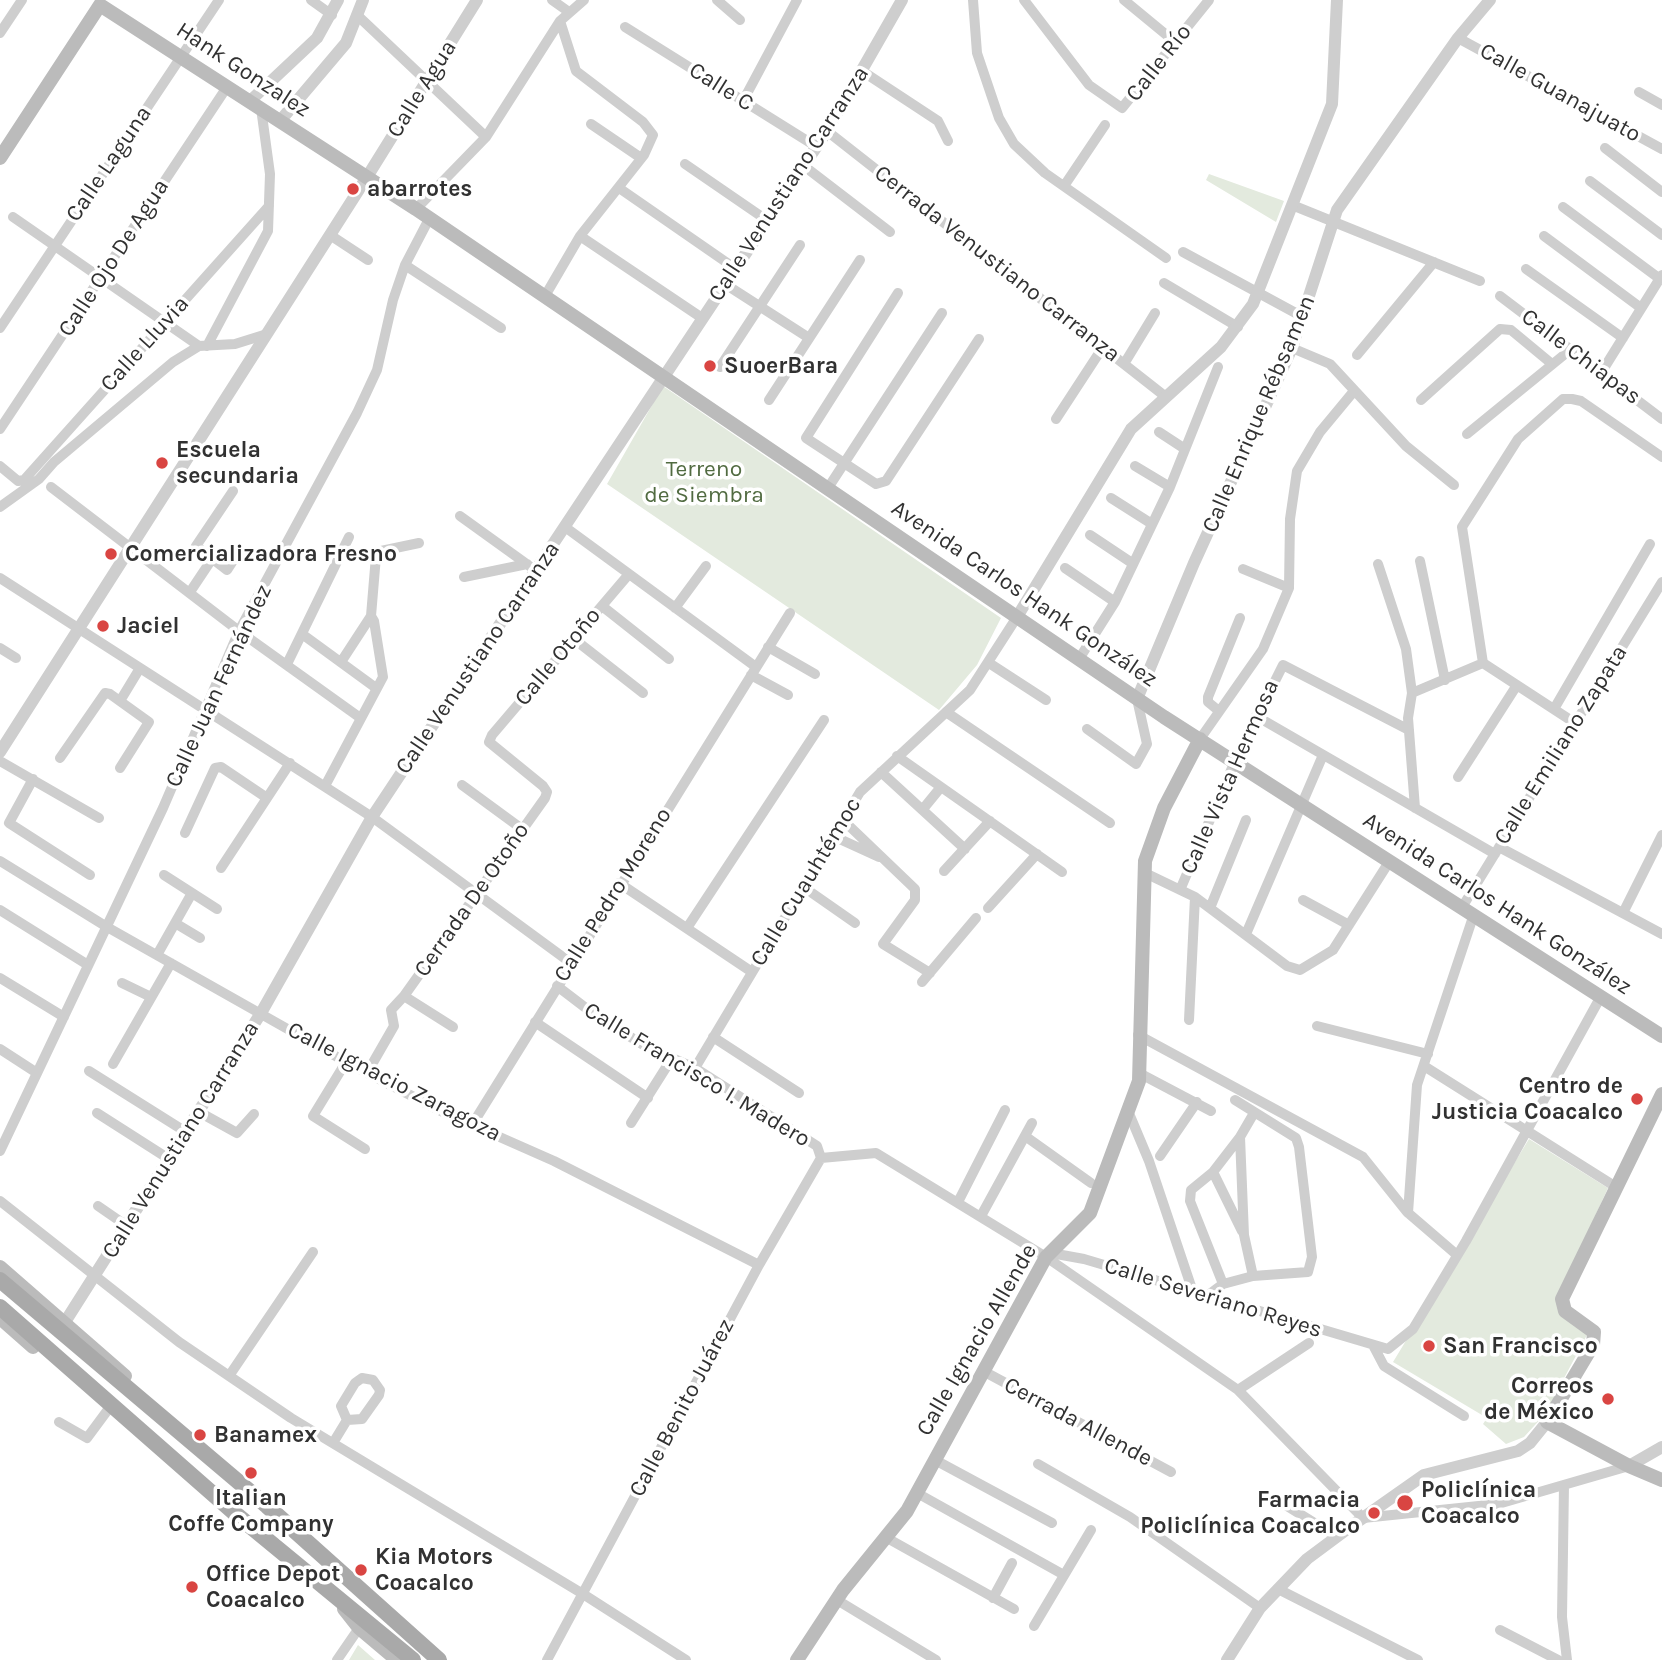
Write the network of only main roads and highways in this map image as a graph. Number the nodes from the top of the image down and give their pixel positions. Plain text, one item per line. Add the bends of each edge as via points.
1 (99, 2) edge
2 (0, 158) edge
3 (367, 177) joint
4 (1200, 738) junction
5 (1662, 1036) edge
6 (1662, 1094) edge
7 (0, 1267) edge
8 (0, 1280) edge
9 (0, 1307) edge
10 (0, 1318) edge
11 (115, 1413) junction
12 (222, 1469) junction
13 (1662, 1479) edge
14 (354, 1584) junction
15 (339, 1602) junction
16 (397, 1660) edge
17 (413, 1660) edge
18 (439, 1660) edge
19 (449, 1660) edge
20 (797, 1660) edge

1 - 2 main road
1 - 3 main road, Hank Gonzalez
3 - 4 main road, Avenida Carlos Hank González
4 - 5 main road, Avenida Carlos Hank González
4 - 20 main road, Calle Ignacio Allende via 1164,808 1145,861 1139,1073 1090,1213 1049,1255 917,1493
6 - 13 main road via 1562,1298 1565,1311 1594,1332 1593,1345 1547,1422
7 - 12 main road
8 - 12 main road
9 - 11 main road
10 - 11 main road
11 - 15 main road
12 - 14 main road
14 - 18 main road
14 - 19 main road via 382,1601
15 - 16 main road via 359,1628
15 - 17 main road

